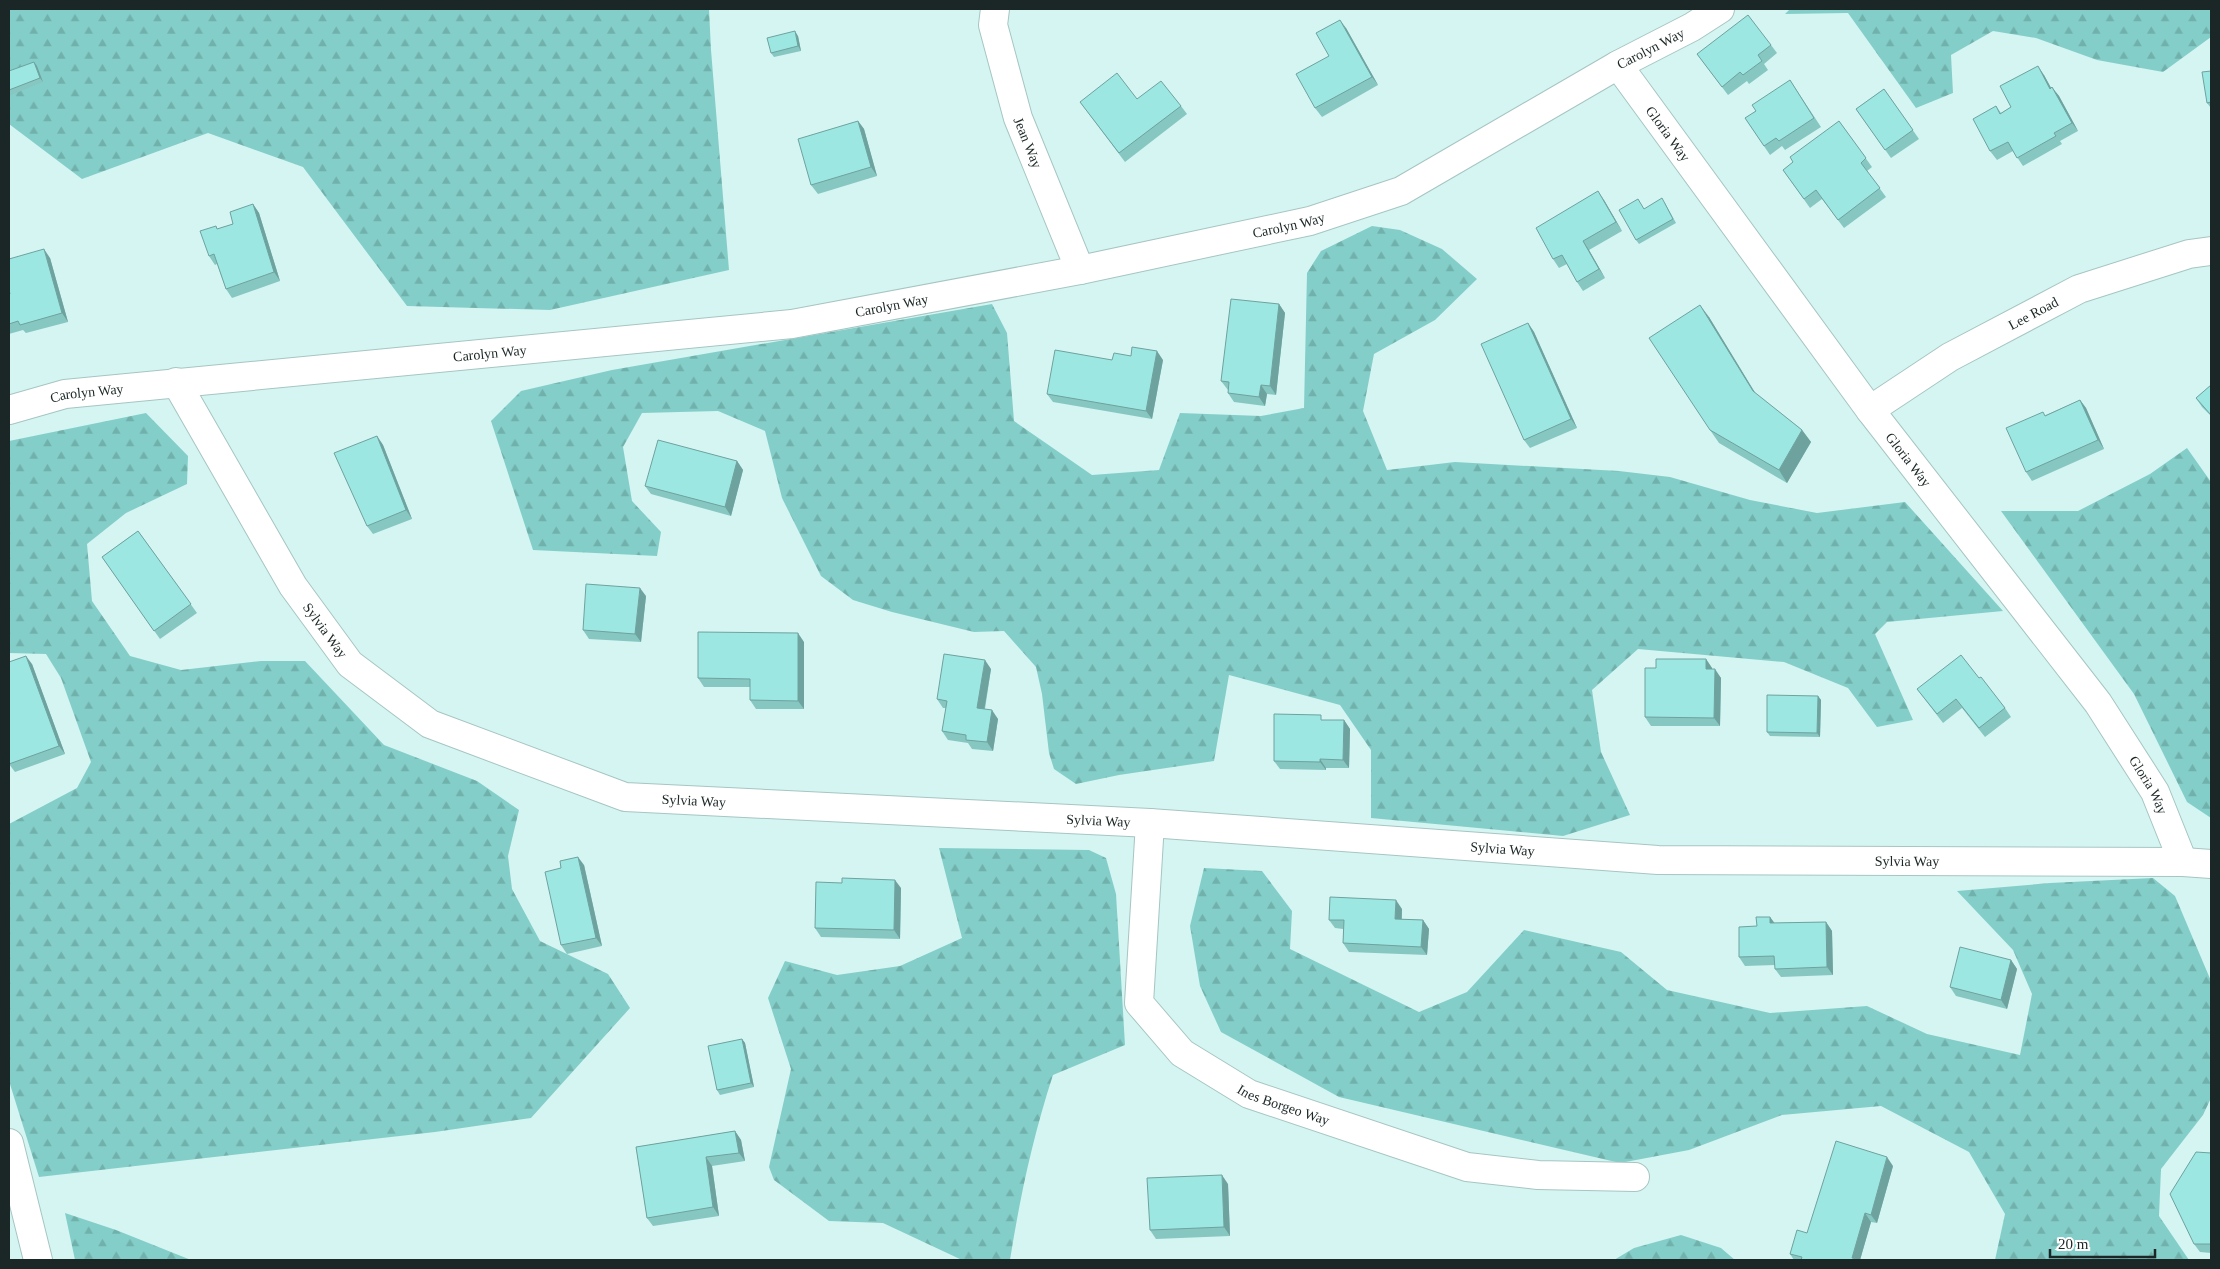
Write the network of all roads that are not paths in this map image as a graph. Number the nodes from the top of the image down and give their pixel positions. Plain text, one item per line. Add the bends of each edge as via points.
1 (995, 9) edge
2 (1720, 9) edge
3 (1618, 65) junction
4 (2211, 251) edge
5 (1080, 270) junction
6 (176, 382) junction
7 (9, 410) edge
8 (1870, 410) junction
9 (1150, 823) junction
10 (2183, 862) junction
11 (2211, 864) edge
12 (9, 1143) edge
13 (1635, 1177) dead end
14 (38, 1260) edge

1 - 5 street, Jean Way via 993,25 1018,118
2 - 3 street, Carolyn Way
3 - 5 street, Carolyn Way via 1401,191 1310,221
3 - 8 street, Gloria Way
4 - 8 street, Lee Road via 2189,254 2078,289 1950,357
5 - 6 street, Carolyn Way via 792,324
6 - 7 street, Carolyn Way via 65,394
6 - 9 street, Sylvia Way via 294,586 350,664 430,724 625,797
8 - 10 street, Gloria Way via 2098,703 2154,792
9 - 10 street, Sylvia Way via 1658,860
9 - 13 street, Ines Borgeo Way via 1139,1003 1182,1053 1249,1094 1467,1167 1538,1175
10 - 11 street, Sylvia Way
12 - 14 street

